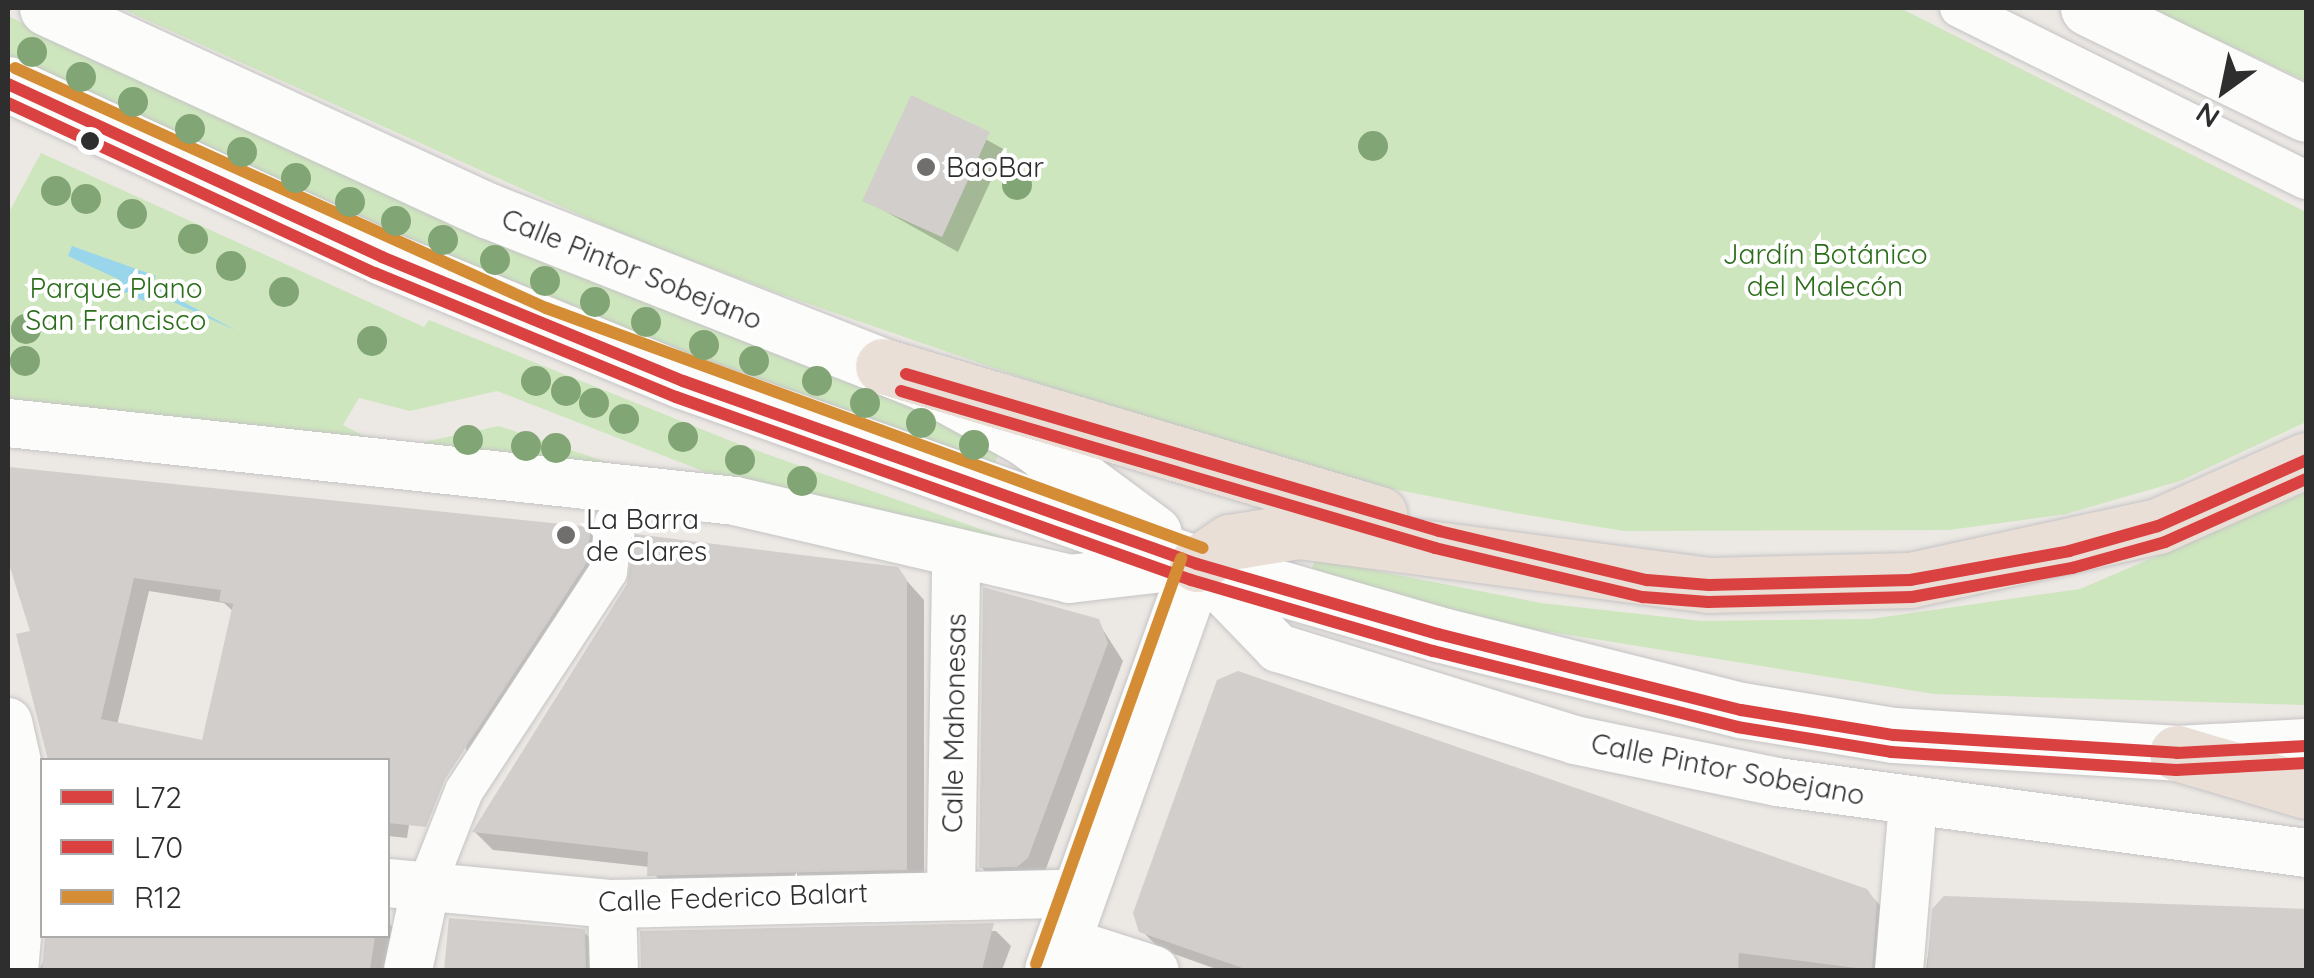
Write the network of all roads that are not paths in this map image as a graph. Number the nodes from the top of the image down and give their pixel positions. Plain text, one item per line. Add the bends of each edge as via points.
1 (47, 8) edge
2 (1959, 8) edge
3 (2088, 8) edge
4 (8, 88) edge
5 (2306, 114) edge
6 (2306, 180) edge
7 (884, 366) junction
8 (8, 423) edge
9 (2306, 460) edge
10 (614, 522) dead end
11 (956, 556) junction
12 (1197, 564) junction
13 (1646, 580) junction
14 (8, 722) edge
15 (2306, 746) edge
16 (2177, 753) junction
17 (2306, 791) edge
18 (1913, 803) junction
19 (36, 812) edge
20 (2306, 853) edge
21 (406, 886) edge
22 (952, 890) junction
23 (612, 904) junction
24 (1065, 935) edge
25 (14, 970) edge
26 (408, 970) edge
27 (614, 970) edge
28 (1154, 970) edge
29 (1899, 970) edge

1 - 7 main road, Calle Pintor Sobejano via 488,211
2 - 6 street
3 - 5 main road
4 - 12 main road, Calle Pintor Sobejano via 557,332
7 - 12 main road, Calle Pintor Sobejano via 1025,438
7 - 13 highway via 1165,455
8 - 11 street via 735,501
9 - 13 highway via 2158,526 2069,552 1808,587
10 - 21 street via 608,572
11 - 12 street via 1069,579
11 - 22 street, Calle Mahonesas
12 - 13 highway via 1230,542 1345,532
12 - 16 main road via 1741,710 1894,736
12 - 18 street, Calle Pintor Sobejano via 1255,631 1302,659 1575,740
12 - 24 main road
14 - 19 street
15 - 16 main road
16 - 17 highway
18 - 20 street, Calle Pintor Sobejano
18 - 29 street
19 - 25 street
21 - 23 street, Calle Federico Balart
21 - 26 street
22 - 23 street, Calle Federico Balart
22 - 24 street, Calle Federico Balart
23 - 27 street
24 - 28 street, Calle Federico Balart

